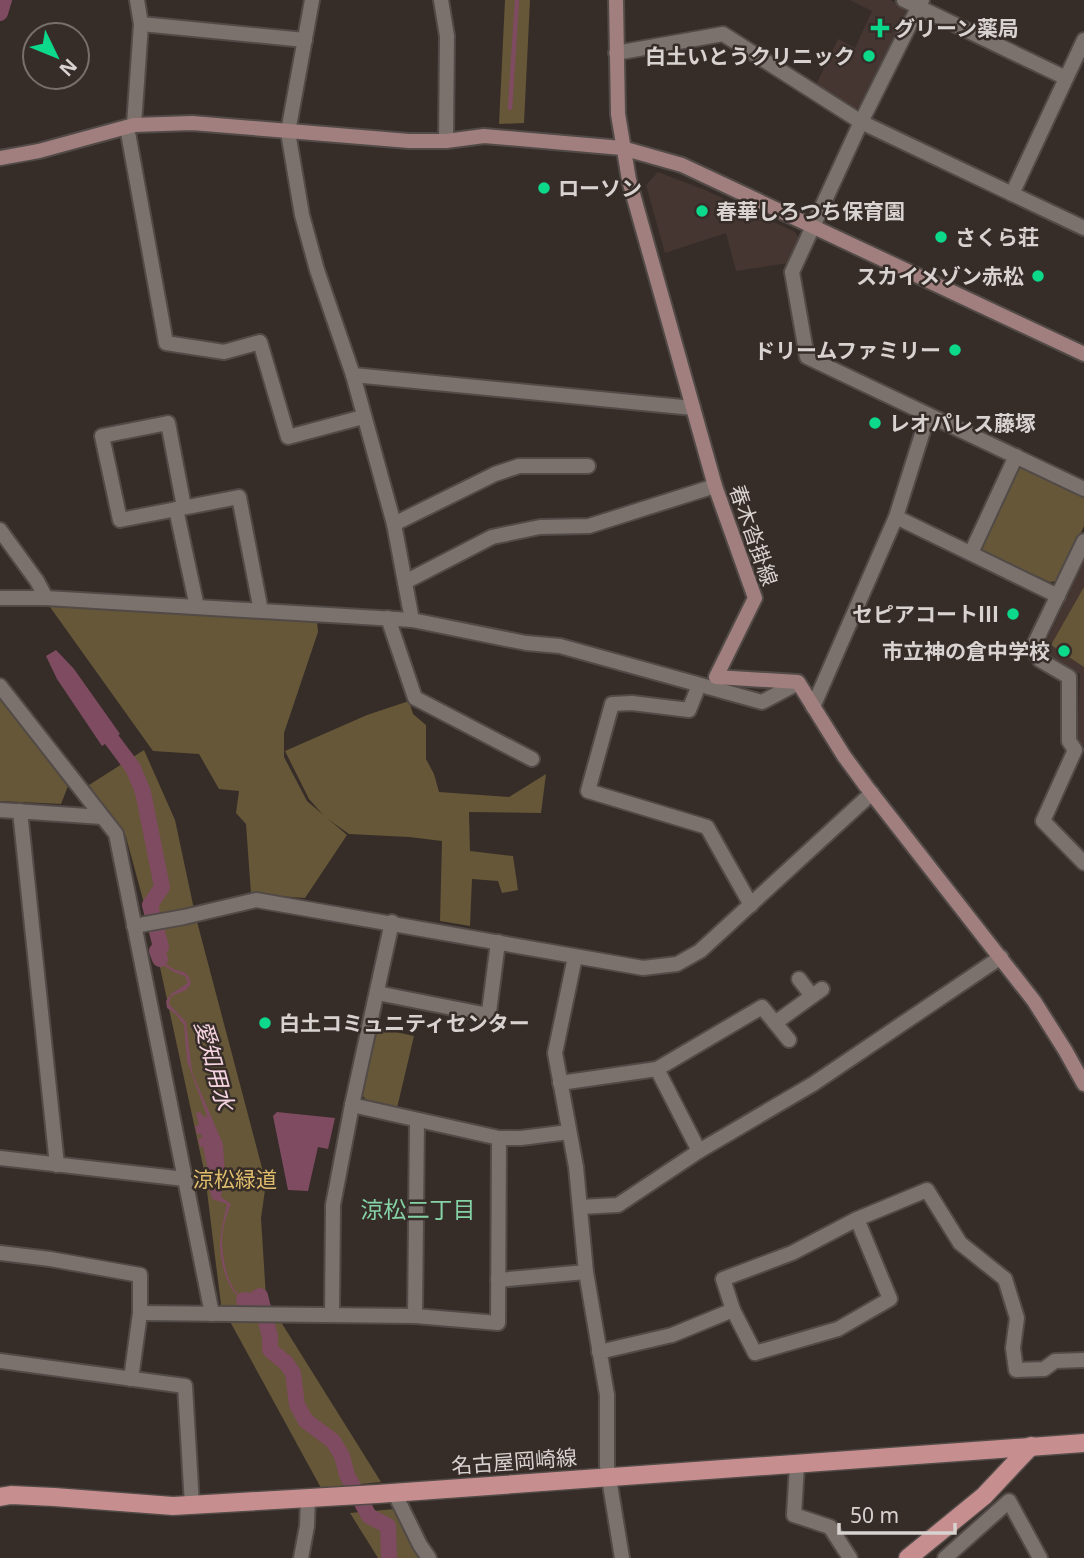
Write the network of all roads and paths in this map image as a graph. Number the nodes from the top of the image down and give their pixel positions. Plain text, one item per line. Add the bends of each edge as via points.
1 (137, 0) edge
2 (312, 0) edge
3 (441, 0) edge
4 (616, 0) edge
5 (904, 0) edge
6 (920, 3) edge
7 (141, 24) junction
8 (305, 40) junction
9 (1084, 40) edge
10 (616, 53) junction
11 (1066, 78) junction
12 (861, 122) junction
13 (131, 126) junction
14 (288, 132) junction
15 (446, 141) junction
16 (622, 148) junction
17 (0, 158) edge
18 (1012, 194) junction
19 (814, 227) junction
20 (1084, 228) edge
21 (1084, 354) edge
22 (353, 375) junction
23 (694, 408) junction
24 (928, 415) junction
25 (363, 417) junction
26 (1016, 456) junction
27 (588, 466) dead end
28 (715, 486) junction
29 (1084, 489) edge
30 (180, 508) junction
31 (896, 517) junction
32 (394, 524) junction
33 (0, 530) edge
34 (1084, 541) edge
35 (971, 553) junction
36 (405, 582) junction
37 (1058, 596) junction
38 (0, 598) edge
39 (46, 598) junction
40 (197, 607) junction
41 (261, 611) junction
42 (388, 618) junction
43 (412, 620) junction
44 (798, 683) junction
45 (699, 685) junction
46 (0, 687) edge
47 (813, 707) junction
48 (1079, 752) edge
49 (531, 759) dead end
50 (872, 793) junction
51 (0, 810) edge
52 (20, 811) junction
53 (102, 817) junction
54 (1084, 863) edge
55 (751, 905) junction
56 (392, 922) junction
57 (138, 926) junction
58 (498, 942) junction
59 (575, 957) junction
60 (1001, 957) junction
61 (799, 979) dead end
62 (377, 993) junction
63 (775, 1023) junction
64 (789, 1040) dead end
65 (657, 1069) junction
66 (561, 1083) junction
67 (1084, 1084) edge
68 (352, 1105) junction
69 (417, 1120) junction
70 (569, 1132) junction
71 (499, 1138) junction
72 (699, 1152) junction
73 (0, 1158) edge
74 (57, 1165) junction
75 (185, 1179) junction
76 (580, 1207) junction
77 (857, 1219) junction
78 (0, 1253) edge
79 (586, 1272) junction
80 (498, 1280) junction
81 (733, 1310) junction
82 (140, 1313) junction
83 (212, 1314) junction
84 (332, 1315) junction
85 (415, 1316) junction
86 (599, 1352) junction
87 (1084, 1360) edge
88 (0, 1361) edge
89 (131, 1379) junction
90 (1084, 1443) edge
91 (1031, 1446) junction
92 (797, 1465) junction
93 (609, 1478) junction
94 (996, 1484) junction
95 (386, 1493) junction
96 (0, 1497) edge
97 (307, 1498) junction
98 (1009, 1501) junction
99 (192, 1504) junction
100 (301, 1558) edge
101 (429, 1558) edge
102 (622, 1558) edge
103 (850, 1558) edge
104 (908, 1558) edge
105 (946, 1558) edge
106 (1040, 1558) edge

1 - 7 street
2 - 8 street
3 - 15 street via 447,36
4 - 10 main road, 春木沓掛線
5 - 6 street
6 - 11 street
6 - 12 street
7 - 8 street
7 - 13 street
8 - 14 street
9 - 11 street
10 - 12 street via 723,34
10 - 16 main road, 春木沓掛線
11 - 18 street
12 - 18 street
12 - 19 street
13 - 14 main road via 192,123
13 - 17 main road
13 - 25 street via 166,342 224,352 260,342 288,437
14 - 15 main road
14 - 22 street via 308,237
15 - 16 main road via 484,136
16 - 19 main road via 682,165
16 - 23 main road, 春木沓掛線
18 - 20 street
19 - 21 main road
19 - 24 street via 792,272 807,357
22 - 23 street
22 - 25 street
23 - 28 main road, 春木沓掛線
24 - 26 street
24 - 31 street
25 - 32 street
26 - 29 street
26 - 35 street
27 - 32 street via 519,466
28 - 36 street via 589,526 540,527 492,537
28 - 44 main road, 春木沓掛線 via 755,598 716,677
30 - 30 street via 120,520 102,436 167,423
30 - 40 street
30 - 41 street via 239,497
31 - 35 street
31 - 47 street
32 - 36 street
33 - 39 street
34 - 37 street
35 - 37 street
36 - 43 street
37 - 48 street via 1032,649 1040,660 1069,677 1069,741
38 - 39 street
39 - 40 street
40 - 41 street
41 - 42 street
42 - 43 street
42 - 49 street via 415,698
43 - 45 street via 560,646
44 - 45 street via 762,702
44 - 47 main road
45 - 55 street via 690,710 612,704 588,791 707,827
46 - 53 street
47 - 50 main road
48 - 54 street via 1043,821
50 - 55 street
50 - 60 main road
51 - 52 street
52 - 53 street
52 - 74 street
53 - 57 street via 116,834
55 - 59 street via 701,951 677,964 643,968
56 - 57 street via 256,900
56 - 58 street
56 - 62 street
57 - 75 street
58 - 59 street
58 - 62 street via 489,1012
59 - 66 street via 555,1053
60 - 67 main road via 1053,1029
60 - 72 street via 813,1084
61 - 63 street via 817,992
62 - 68 street
63 - 64 street
63 - 65 street via 762,1007
65 - 66 street
65 - 72 street
66 - 70 street
68 - 69 street
68 - 84 street via 333,1205
69 - 71 street
69 - 85 street
70 - 71 street
70 - 76 street
71 - 80 street
72 - 76 street via 618,1205
73 - 74 street
74 - 75 street
75 - 83 street
76 - 79 street
77 - 81 street via 792,1253 723,1279
77 - 81 street via 890,1299 838,1329 755,1353
77 - 87 street via 928,1190 960,1243 1005,1279 1017,1318 1016,1370
78 - 82 street via 140,1275
79 - 80 street
79 - 86 street
80 - 85 street via 498,1323
81 - 86 street via 672,1335
82 - 83 street
82 - 89 street
83 - 84 street
84 - 85 street
86 - 93 street via 607,1395
88 - 89 street
89 - 99 street via 185,1386
90 - 91 main road, 名古屋岡崎線
91 - 92 main road, 名古屋岡崎線
91 - 94 main road
92 - 93 main road, 名古屋岡崎線
92 - 103 street via 794,1515 830,1527
93 - 95 main road, 名古屋岡崎線
93 - 102 street
94 - 98 street
94 - 104 main road
95 - 97 main road, 名古屋岡崎線
95 - 101 street
96 - 99 main road, 名古屋岡崎線
97 - 99 main road, 名古屋岡崎線
97 - 100 street
98 - 105 street
98 - 106 street

